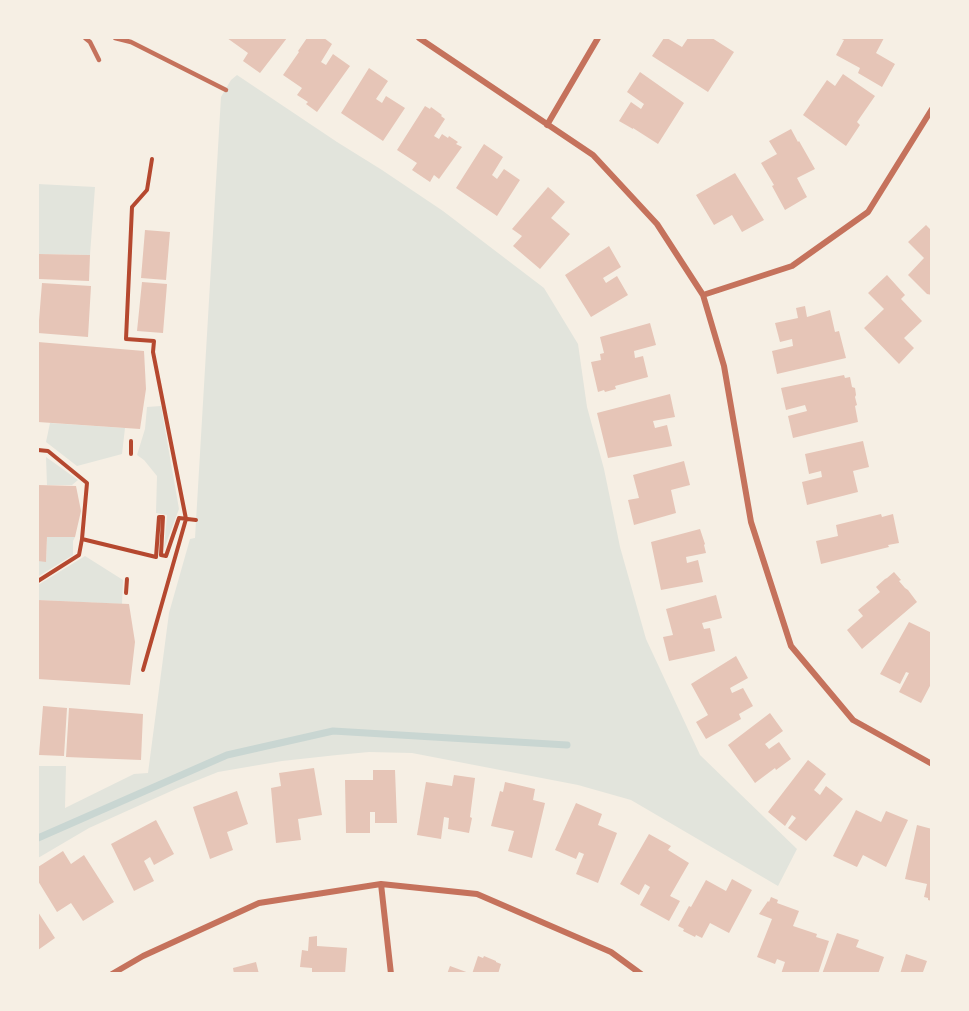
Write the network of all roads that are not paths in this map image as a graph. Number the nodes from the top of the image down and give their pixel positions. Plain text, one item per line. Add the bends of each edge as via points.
1 (85, 38) edge
2 (115, 38) edge
3 (418, 38) edge
4 (598, 38) edge
5 (99, 60) dead end
6 (225, 90) dead end
7 (932, 109) edge
8 (547, 125) junction
9 (703, 295) junction
10 (932, 764) edge
11 (381, 884) junction
12 (112, 974) edge
13 (391, 974) edge
14 (641, 974) edge

1 - 5 lane
2 - 6 lane via 131,42
3 - 8 street
4 - 8 street
7 - 9 street via 868,212 792,266
8 - 9 street via 594,155 657,224
9 - 10 street via 724,366 751,522 791,646 853,720
11 - 12 street via 259,903
11 - 13 street
11 - 14 street via 477,894 611,952

